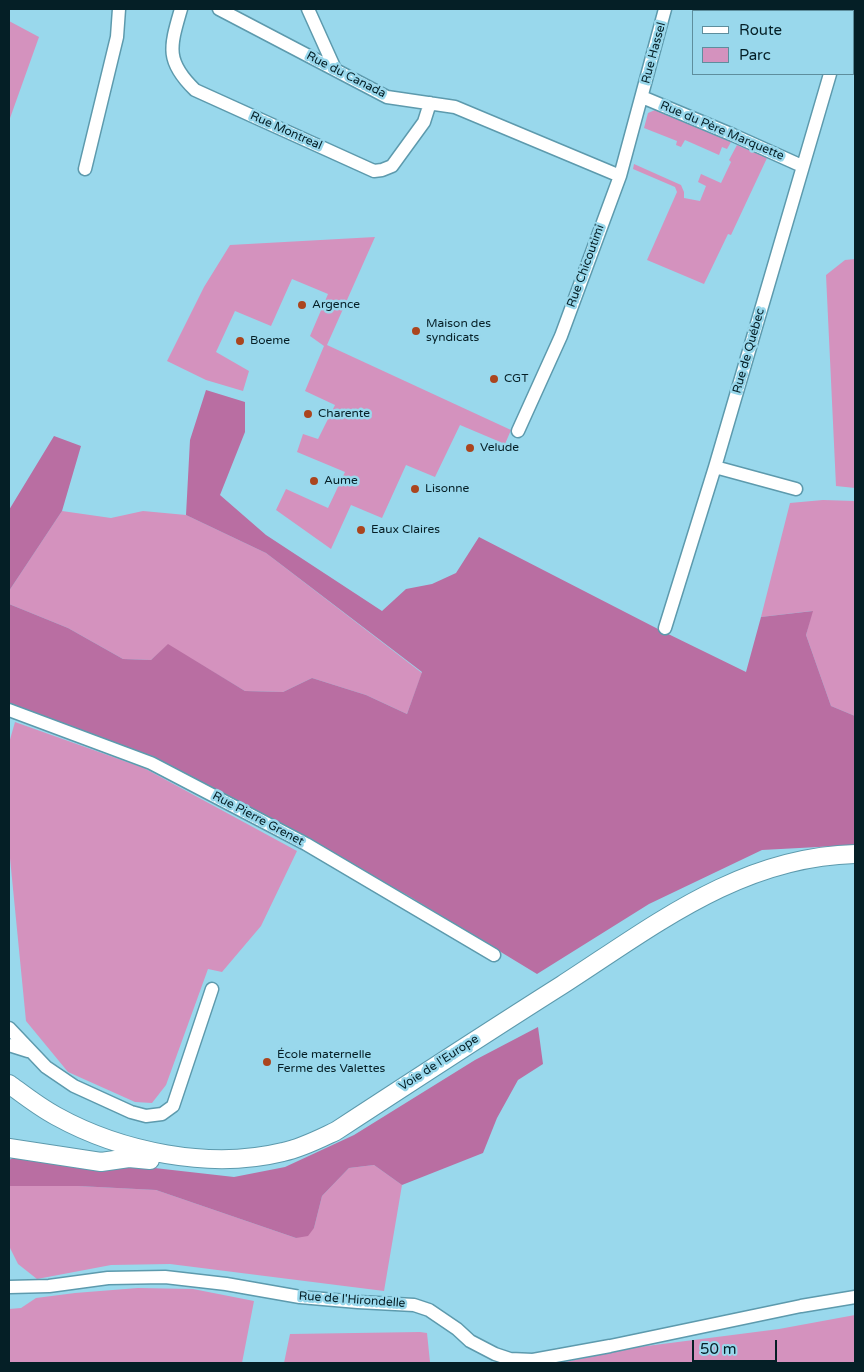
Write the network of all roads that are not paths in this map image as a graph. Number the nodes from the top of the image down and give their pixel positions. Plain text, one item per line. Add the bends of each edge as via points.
1 (119, 9) edge
2 (181, 9) edge
3 (219, 9) edge
4 (308, 9) edge
5 (665, 9) edge
6 (335, 69) junction
7 (830, 75) edge
8 (642, 97) junction
9 (430, 103) junction
10 (802, 166) junction
11 (85, 169) dead end
12 (620, 176) junction
13 (518, 432) dead end
14 (715, 467) junction
15 (796, 489) dead end
16 (665, 628) dead end
17 (9, 710) edge
18 (855, 854) edge
19 (855, 863) edge
20 (494, 955) dead end
21 (212, 989) dead end
22 (9, 1028) edge
23 (9, 1044) edge
24 (30, 1052) junction
25 (9, 1084) edge
26 (9, 1094) edge
27 (9, 1148) edge
28 (168, 1162) junction
29 (9, 1287) edge
30 (855, 1297) edge

1 - 11 street via 118,37
2 - 9 street, Rue Montreal via 171,48 183,78 196,90 374,171 392,166 424,122
3 - 6 street, Rue du Canada
4 - 6 street
5 - 8 street, Rue Hassel
6 - 9 street, Rue du Canada via 387,97
7 - 10 street, Rue de Québec
8 - 10 street, Rue du Père Marquette
8 - 12 street, Rue Chicoutimi
9 - 12 street, Rue du Canada via 455,107
10 - 14 street, Rue de Québec
12 - 13 street, Rue Chicoutimi via 561,336
14 - 15 street
14 - 16 street, Rue de Québec
17 - 20 street, Rue Pierre Grenet via 152,764 306,844
18 - 25 main road, Voie de l'Europe via 781,864 721,886 336,1131 284,1152 224,1159 184,1157 134,1148 57,1117
19 - 28 main road, Voie de l'Europe via 812,865 779,873 721,896 319,1148 250,1166 217,1167
21 - 24 street via 173,1106 162,1114 146,1116 131,1112 74,1086 46,1068
22 - 24 street
23 - 24 street
26 - 28 main road, Voie de l'Europe via 39,1117 88,1140 125,1153
27 - 28 main road via 101,1162 129,1158
29 - 30 street, Rue de l'Hirondelle via 49,1286 108,1278 165,1277 300,1297 414,1305 428,1310 470,1341 495,1354 533,1360

